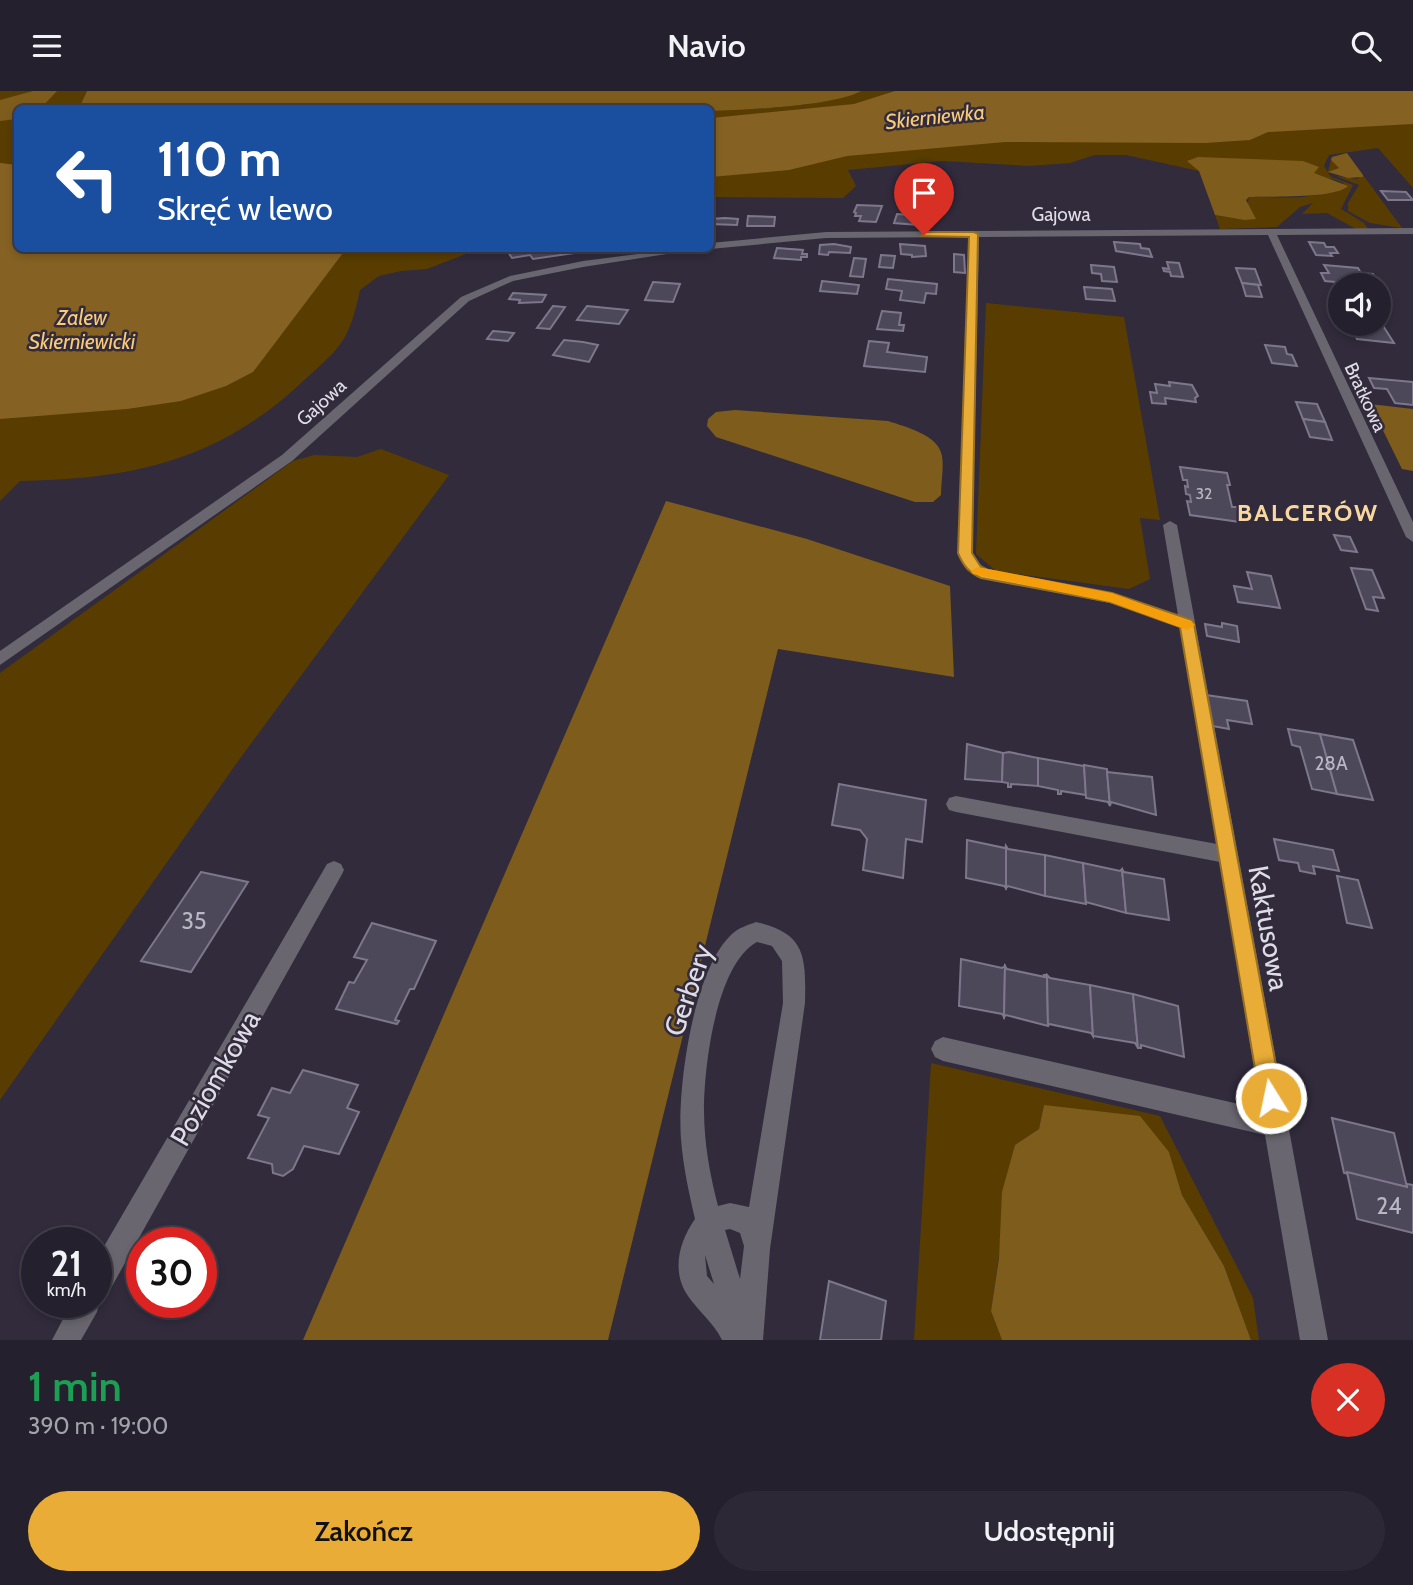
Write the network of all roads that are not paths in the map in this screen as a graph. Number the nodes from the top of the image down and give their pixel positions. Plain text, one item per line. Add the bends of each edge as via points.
1 (1413, 231) edge
2 (1272, 233) junction
3 (974, 234) junction
4 (714, 246) edge
5 (672, 252) edge
6 (1170, 525) dead end
7 (1413, 537) edge
8 (1187, 624) junction
9 (0, 659) edge
10 (956, 804) dead end
11 (1228, 855) junction
12 (334, 870) dead end
13 (943, 1049) dead end
14 (1276, 1125) junction
15 (710, 1222) junction
16 (755, 1247) junction
17 (112, 1259) edge
18 (79, 1318) edge
19 (66, 1340) edge
20 (739, 1340) edge
21 (748, 1340) edge
22 (1314, 1340) edge

1 - 2 street, Gajowa
2 - 3 street, Gajowa
2 - 7 street, Bratkowa
3 - 4 street, Gajowa via 826,235
3 - 8 street via 965,553 969,563 986,574 1112,598
5 - 9 street, Gajowa via 510,279 465,299 287,458
6 - 8 street, Kaktusowa
8 - 11 street, Kaktusowa
10 - 11 street
11 - 14 street, Kaktusowa
12 - 17 street, Poziomkowa
13 - 14 street
14 - 22 street, Kaktusowa
15 - 16 street via 728,1216 746,1220 754,1229
15 - 16 street, Gerbery via 693,1133 696,1060 726,956 741,937 767,933 789,952 794,986
15 - 20 street via 694,1248 694,1277
16 - 21 street, Gerbery
18 - 19 street

